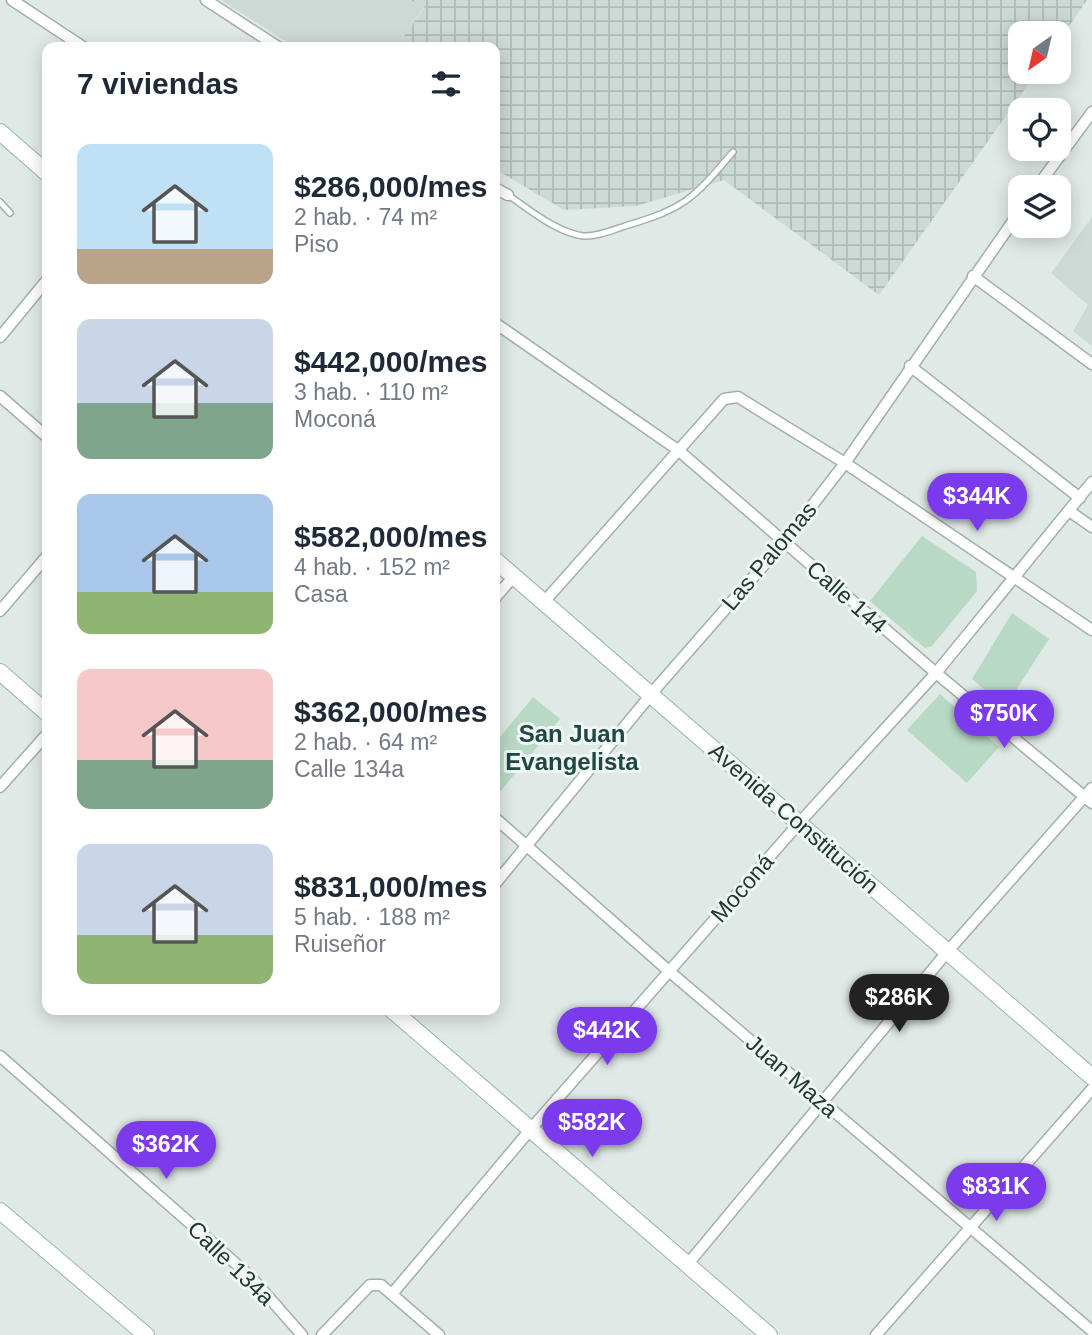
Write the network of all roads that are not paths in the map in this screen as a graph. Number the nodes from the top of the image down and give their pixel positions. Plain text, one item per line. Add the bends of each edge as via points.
1 (12, 0) edge
2 (206, 0) edge
3 (75, 42) edge
4 (270, 42) edge
5 (1092, 112) edge
6 (0, 132) edge
7 (733, 152) dead end
8 (42, 169) edge
9 (1046, 175) edge
10 (500, 191) edge
11 (508, 195) joint
12 (0, 202) edge
13 (10, 214) dead end
14 (1008, 228) edge
15 (973, 276) junction
16 (42, 286) edge
17 (500, 326) edge
18 (0, 337) edge
19 (1092, 364) edge
20 (910, 366) junction
21 (0, 396) edge
22 (42, 433) edge
23 (678, 450) junction
24 (845, 463) junction
25 (1092, 482) edge
26 (1080, 498) junction
27 (1069, 511) junction
28 (1092, 527) edge
29 (784, 542) junction
30 (42, 562) edge
31 (500, 565) edge
32 (514, 576) junction
33 (1014, 577) junction
34 (500, 592) edge
35 (544, 602) junction
36 (0, 611) edge
37 (1092, 630) edge
38 (0, 672) edge
39 (936, 673) junction
40 (650, 696) junction
41 (42, 709) edge
42 (42, 740) edge
43 (0, 788) edge
44 (1090, 796) edge
45 (500, 822) edge
46 (800, 822) junction
47 (527, 846) junction
48 (500, 878) edge
49 (948, 951) junction
50 (670, 972) junction
51 (398, 1015) edge
52 (0, 1056) edge
53 (1092, 1077) edge
54 (1092, 1089) edge
55 (821, 1102) junction
56 (530, 1130) junction
57 (0, 1210) edge
58 (971, 1228) junction
59 (687, 1265) junction
60 (392, 1294) junction
61 (1092, 1331) edge
62 (146, 1335) edge
63 (302, 1335) edge
64 (322, 1335) edge
65 (439, 1335) edge
66 (769, 1335) edge
67 (876, 1335) edge

1 - 3 street
2 - 4 street
5 - 9 street
6 - 8 main road
7 - 11 lane via 698,193 675,209 596,234 563,230
10 - 11 street
12 - 13 lane
14 - 15 street, Las Palomas
15 - 19 street
15 - 20 street, Las Palomas
16 - 18 street
17 - 23 street, Calle 144
20 - 24 street, Las Palomas
20 - 26 street
21 - 22 street
23 - 24 street via 724,399 738,397
23 - 29 street, Calle 144
23 - 35 street
24 - 29 street, Las Palomas
24 - 33 street
25 - 26 street, Moconá
26 - 27 street, Moconá
27 - 28 street
27 - 33 street, Moconá
29 - 39 street, Calle 144
29 - 40 street, Las Palomas
30 - 36 street
31 - 32 main road, Avenida Constitución
32 - 34 street
32 - 35 main road, Avenida Constitución
33 - 37 street
33 - 39 street, Moconá
35 - 40 main road, Avenida Constitución
38 - 41 main road
39 - 44 street, Calle 144
39 - 46 street, Moconá
40 - 46 main road, Avenida Constitución
40 - 47 street, Las Palomas
42 - 43 street
44 - 49 street
45 - 47 street, Juan Maza
46 - 49 main road, Avenida Constitución
46 - 50 street, Moconá
47 - 48 street, Las Palomas
47 - 50 street, Juan Maza
49 - 53 main road, Avenida Constitución
49 - 55 street
50 - 55 street, Juan Maza
50 - 56 street, Moconá
51 - 56 main road
52 - 63 street, Calle 134a via 251,1277
54 - 58 street
55 - 58 street, Juan Maza
55 - 59 street
56 - 59 main road
56 - 60 street, Moconá
57 - 62 main road
58 - 61 street, Juan Maza
58 - 67 street
59 - 66 main road
60 - 64 street via 381,1285 370,1285
60 - 65 street

